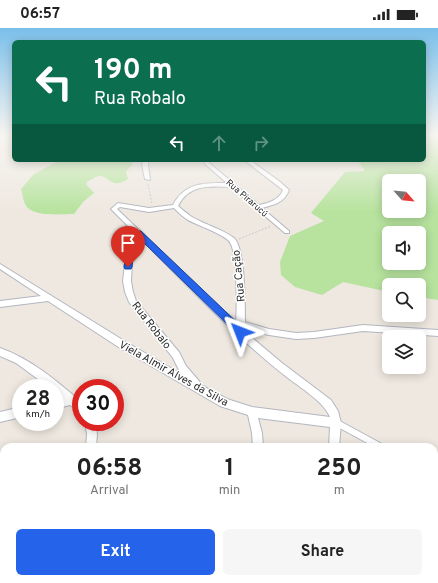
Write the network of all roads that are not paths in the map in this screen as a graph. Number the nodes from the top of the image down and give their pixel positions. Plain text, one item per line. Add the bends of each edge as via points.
1 (146, 162) edge
2 (250, 162) edge
3 (207, 163) dead end
4 (148, 179) road end
5 (232, 185) junction
6 (175, 206) junction
7 (257, 207) junction
8 (287, 232) dead end
9 (138, 233) junction
10 (0, 266) edge
11 (47, 298) junction
12 (0, 304) edge
13 (241, 328) junction
14 (438, 333) edge
15 (0, 352) edge
16 (199, 387) junction
17 (72, 400) joint
18 (64, 402) edge
19 (252, 412) junction
20 (12, 414) edge
21 (0, 417) edge
22 (336, 422) junction
23 (92, 431) edge
24 (91, 443) edge
25 (258, 443) edge
26 (334, 443) edge
27 (374, 443) edge

1 - 4 street
2 - 7 street via 286,190 282,198
3 - 5 street, Rua Pirarucú
5 - 6 street via 195,186 181,195
5 - 7 street, Rua Pirarucú
6 - 9 street via 153,211 122,205 115,207 115,212
6 - 13 street, Rua Cação via 189,218 233,241 238,259
7 - 8 street, Rua Pirarucú
9 - 13 street
9 - 16 street, Rua Robalo via 130,246 127,281 129,292 133,302
10 - 11 street, Viela Almir Alves da Silva
11 - 12 street
11 - 16 street, Viela Almir Alves da Silva via 123,345
13 - 14 street via 296,336 363,328
13 - 22 street via 279,366 327,403
15 - 17 street via 23,362
16 - 19 street, Viela Almir Alves da Silva via 224,403
17 - 18 street
19 - 22 street, Viela Almir Alves da Silva
19 - 25 street
20 - 21 street
22 - 26 street
22 - 27 lane
23 - 24 street

